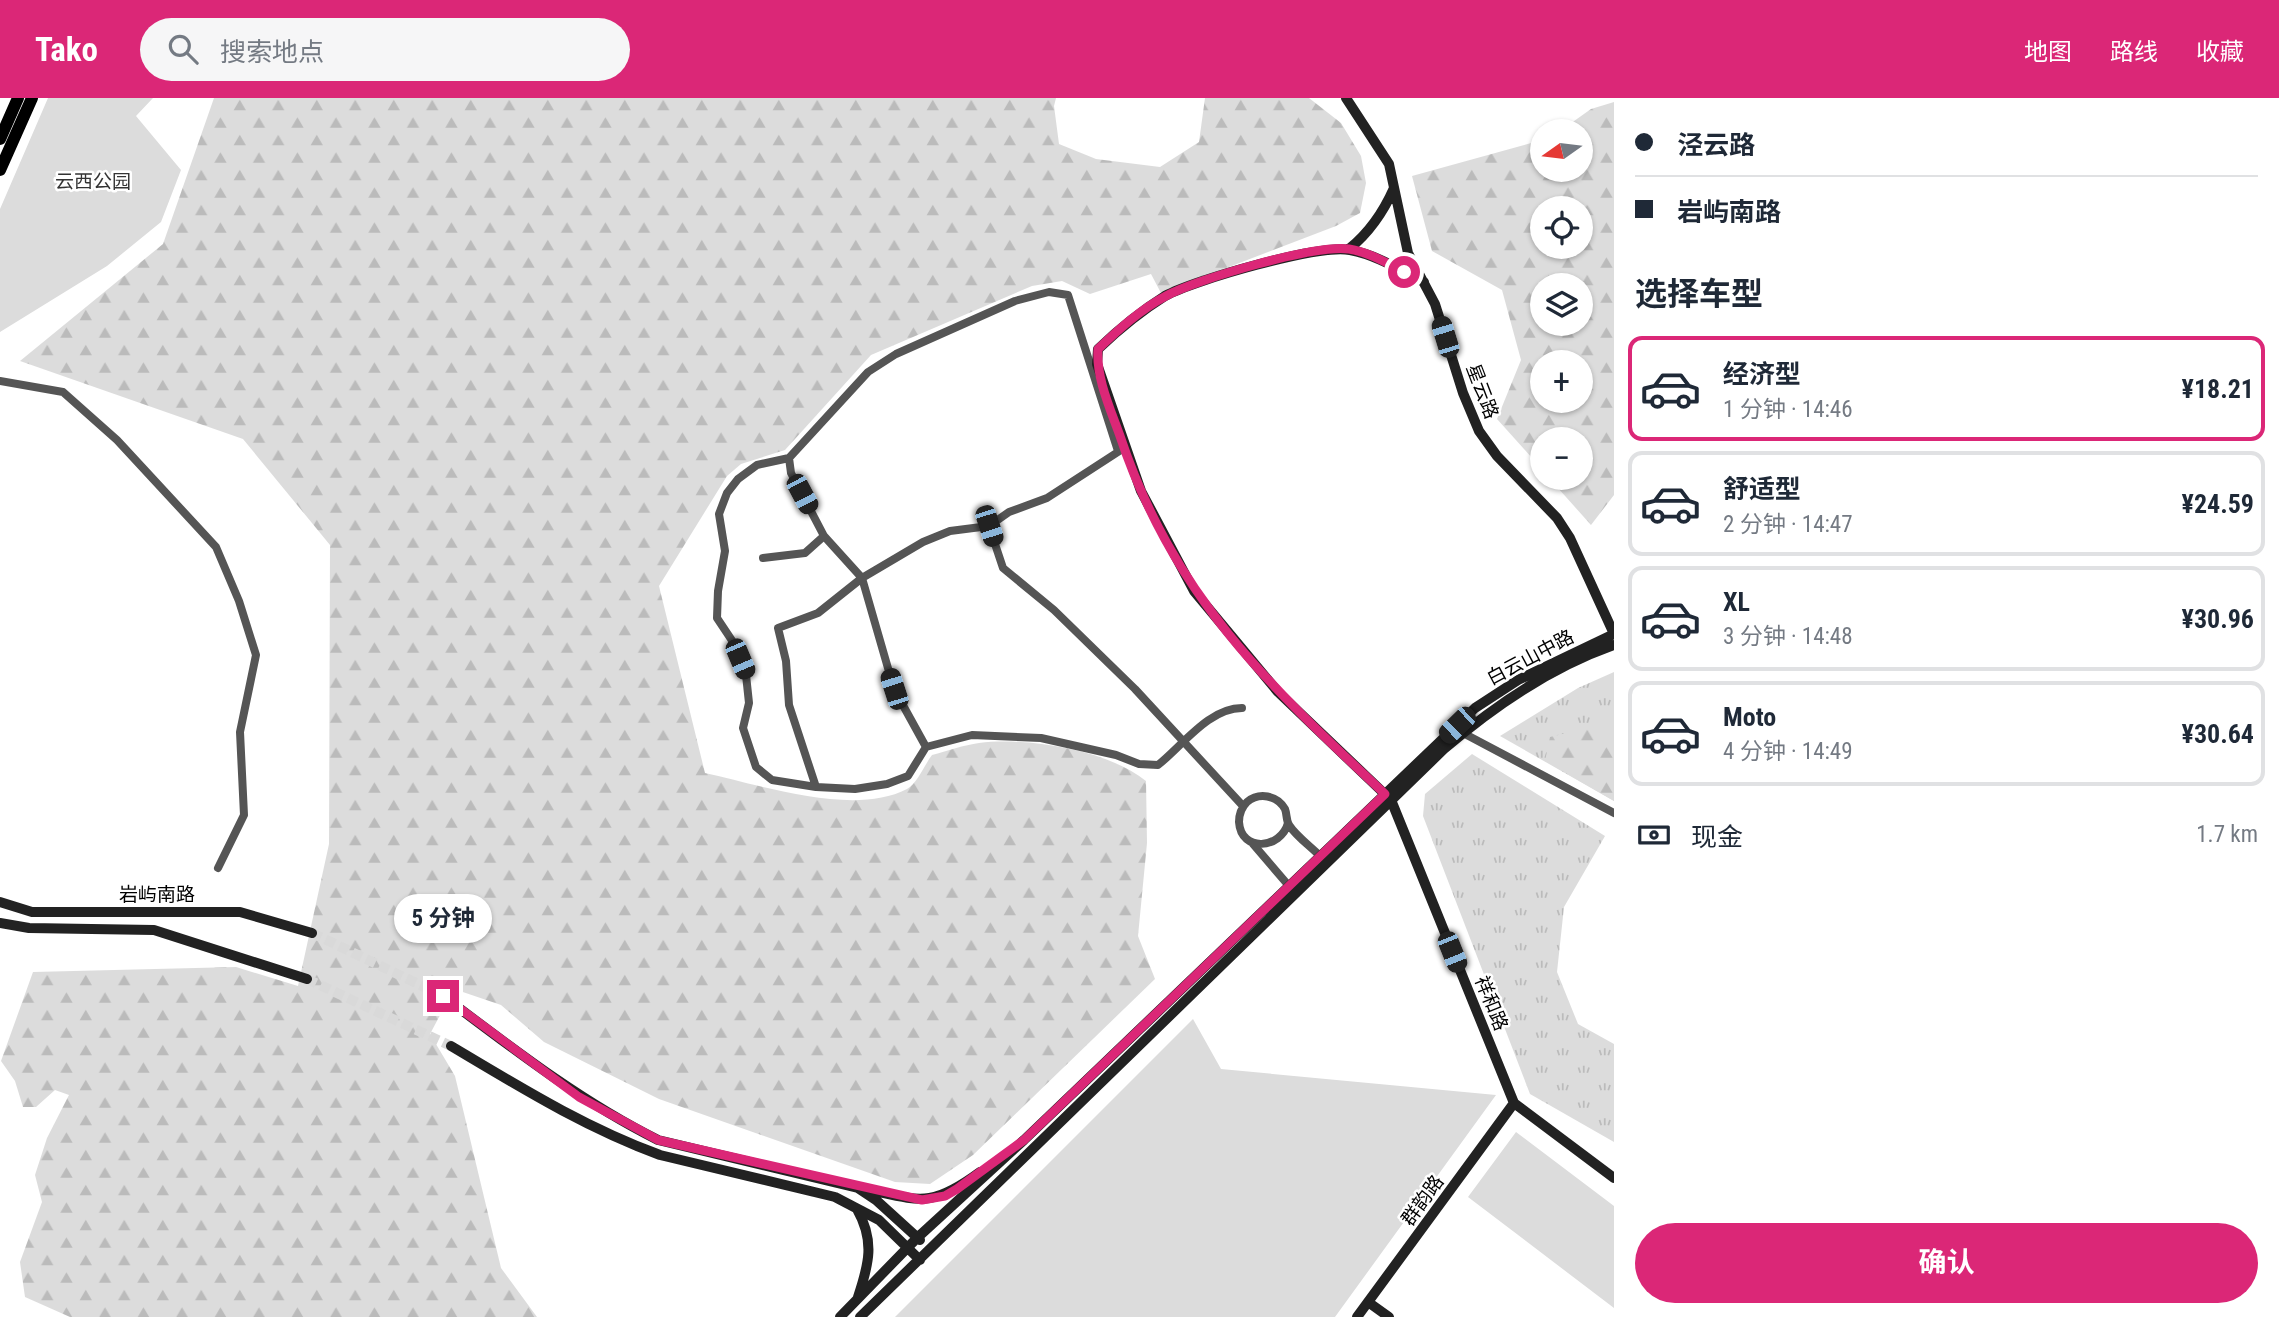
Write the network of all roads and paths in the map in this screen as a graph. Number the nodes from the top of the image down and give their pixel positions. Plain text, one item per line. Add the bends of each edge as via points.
1 (18, 98) edge
2 (32, 98) edge
3 (1346, 98) edge
4 (0, 139) edge
5 (0, 170) edge
6 (1394, 188) junction
7 (1349, 249) junction
8 (1423, 282) junction
9 (0, 381) edge
10 (1121, 450) junction
11 (789, 458) junction
12 (989, 526) junction
13 (824, 536) junction
14 (763, 558) dead end
15 (862, 578) junction
16 (1614, 634) edge
17 (1614, 645) edge
18 (1242, 708) dead end
19 (1463, 733) junction
20 (1183, 744) junction
21 (926, 747) junction
22 (816, 787) junction
23 (1388, 797) junction
24 (1244, 806) junction
25 (1614, 814) edge
26 (1287, 823) junction
27 (1251, 842) junction
28 (1320, 856) junction
29 (218, 868) dead end
30 (1289, 886) junction
31 (0, 902) edge
32 (0, 923) edge
33 (312, 933) tunnel mouth
34 (307, 979) tunnel mouth
35 (443, 996) tunnel mouth
36 (451, 1046) tunnel mouth
37 (1514, 1103) junction
38 (1024, 1140) junction
39 (1614, 1178) edge
40 (858, 1188) junction
41 (855, 1207) junction
42 (917, 1238) junction
43 (907, 1248) junction
44 (930, 1250) junction
45 (920, 1260) junction
46 (857, 1300) junction
47 (1368, 1302) junction
48 (840, 1317) edge
49 (860, 1317) edge
50 (1357, 1317) edge
51 (1389, 1317) edge

1 - 4 main road
2 - 5 main road
3 - 6 main road, 星云路 via 1389,164
6 - 7 main road via 1366,235
6 - 8 main road, 星云路 via 1408,253
7 - 8 main road
7 - 10 main road via 1281,260 1194,285 1166,296 1120,328 1098,349 1097,364
8 - 16 main road, 星云路 via 1479,431 1563,528
9 - 29 street via 63,392 117,440 216,547 256,655 240,732 244,815
10 - 11 street via 1068,295 1049,292 1015,301 896,354 868,372
10 - 12 street via 1047,498 1009,512
10 - 23 main road via 1194,591 1278,692
11 - 13 street via 791,473
11 - 22 street via 757,465 727,493 719,514 725,551 717,618 746,675 748,703 743,728 756,767 772,780
12 - 15 street via 950,531 923,542
12 - 20 street via 1003,568 1126,680
13 - 14 street via 805,553
13 - 15 street
15 - 21 street via 894,689
15 - 22 street via 818,613 778,628 789,705
16 - 23 main road, 白云山中路 via 1518,680 1475,708
17 - 19 main road, 白云山中路 via 1531,685
18 - 20 street via 1229,708 1210,718
19 - 23 main road, 白云山中路
19 - 25 street
20 - 21 street via 1158,765 1041,738 972,735
20 - 24 street
21 - 22 street via 908,776 887,785
23 - 28 main road, 白云山中路
23 - 37 main road, 祥和路
23 - 44 main road, 白云山中路
24 - 26 street via 1256,797 1272,797 1284,808
24 - 27 street via 1241,829
26 - 27 street via 1274,842
26 - 28 street
27 - 30 street
28 - 30 main road, 白云山中路
30 - 38 main road, 白云山中路
31 - 33 main road, 岩屿南路 via 32,912 240,912
32 - 34 main road, 岩屿南路 via 29,928 154,930
35 - 40 main road via 579,1097 658,1140
36 - 41 main road via 584,1125 632,1145 835,1197
37 - 39 main road
37 - 47 main road, 群韵路
38 - 40 main road via 945,1196 932,1200
38 - 42 main road, 白云山中路
40 - 42 main road
41 - 43 main road via 879,1220
41 - 46 main road via 871,1252
42 - 43 main road, 白云山中路
42 - 44 main road
43 - 45 main road
43 - 46 main road, 白云山中路
44 - 45 main road, 白云山中路
45 - 49 main road, 白云山中路
46 - 48 main road, 白云山中路
47 - 50 main road, 群韵路
47 - 51 main road

